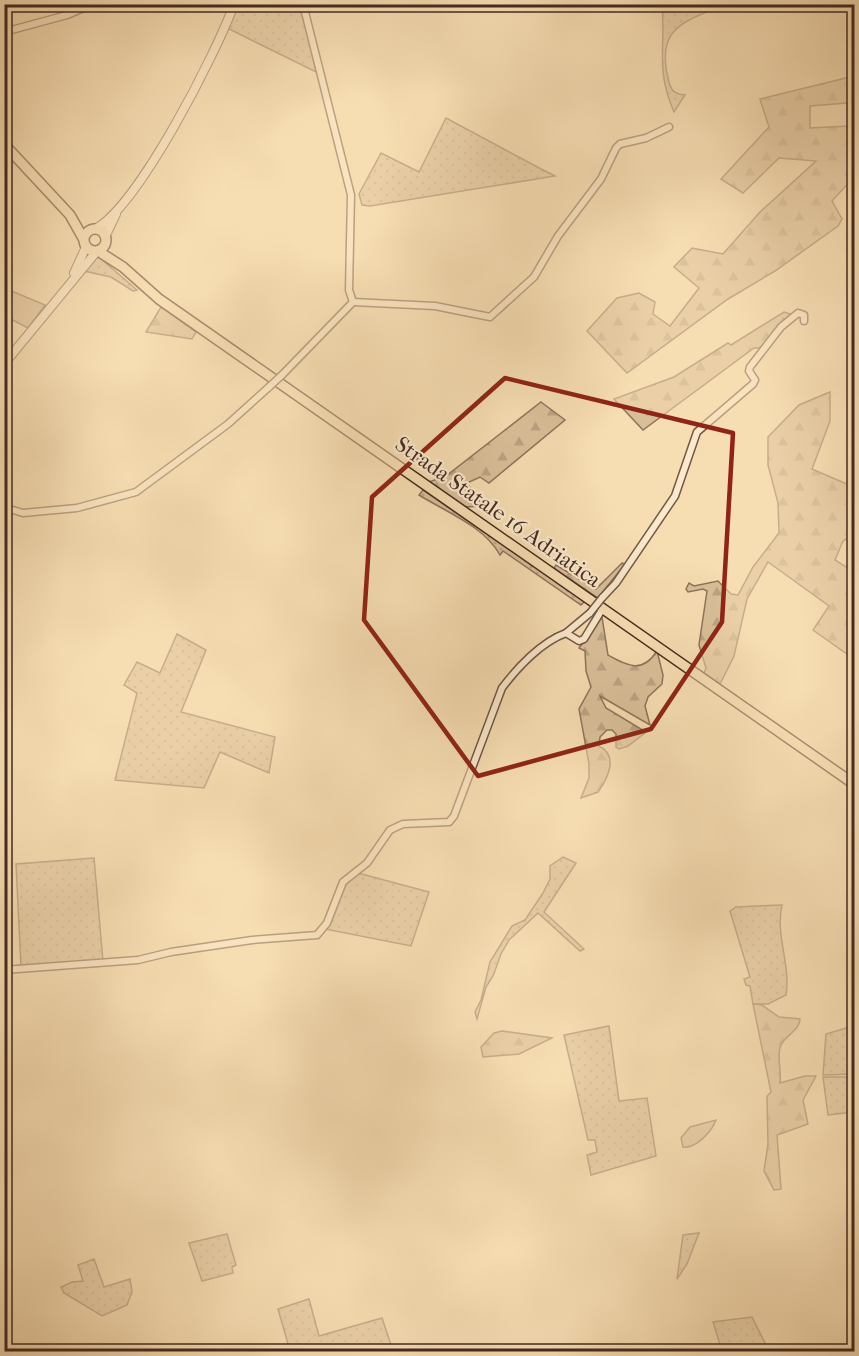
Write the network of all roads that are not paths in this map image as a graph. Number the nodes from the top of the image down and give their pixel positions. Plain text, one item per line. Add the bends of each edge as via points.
1 (93, 4) edge
2 (234, 4) edge
3 (304, 8) dead end
4 (4, 32) edge
5 (669, 127) dead end
6 (4, 144) edge
7 (118, 208) junction
8 (70, 215) junction
9 (93, 229) junction
10 (106, 239) junction
11 (85, 243) junction
12 (97, 251) junction
13 (123, 267) junction
14 (71, 280) junction
15 (352, 302) junction
16 (804, 321) dead end
17 (4, 364) edge
18 (13, 510) dead end
19 (604, 606) junction
20 (566, 633) junction
21 (855, 784) edge
22 (4, 970) edge

1 - 4 street
2 - 7 street via 174,128
3 - 15 street via 351,195
5 - 15 street via 616,148 601,179 558,236 534,277 490,317 435,306
6 - 8 main road
7 - 9 street
7 - 10 street
8 - 9 main road
8 - 11 main road
9 - 10 main road, Strada Statale 16 Adriatica
9 - 11 main road
10 - 12 main road
10 - 13 main road, Strada Statale 16 Adriatica
11 - 12 main road, Strada Statale 16 Adriatica
11 - 14 street
12 - 13 main road, Strada Statale 16 Adriatica
12 - 14 street
13 - 19 main road, Strada Statale 16 Adriatica via 159,299
14 - 17 street
15 - 18 street, bridge via 228,424 136,492 77,508 23,513
16 - 19 street via 804,315 798,313 781,327 750,367 753,384 697,432 675,496
19 - 20 street, bridge
19 - 20 street via 584,639 579,641
19 - 21 main road, Strada Statale 16 Adriatica
20 - 22 street via 539,651 502,688 454,816 449,822 403,824 390,830 367,863 343,882 327,923 317,935 252,940 138,960

